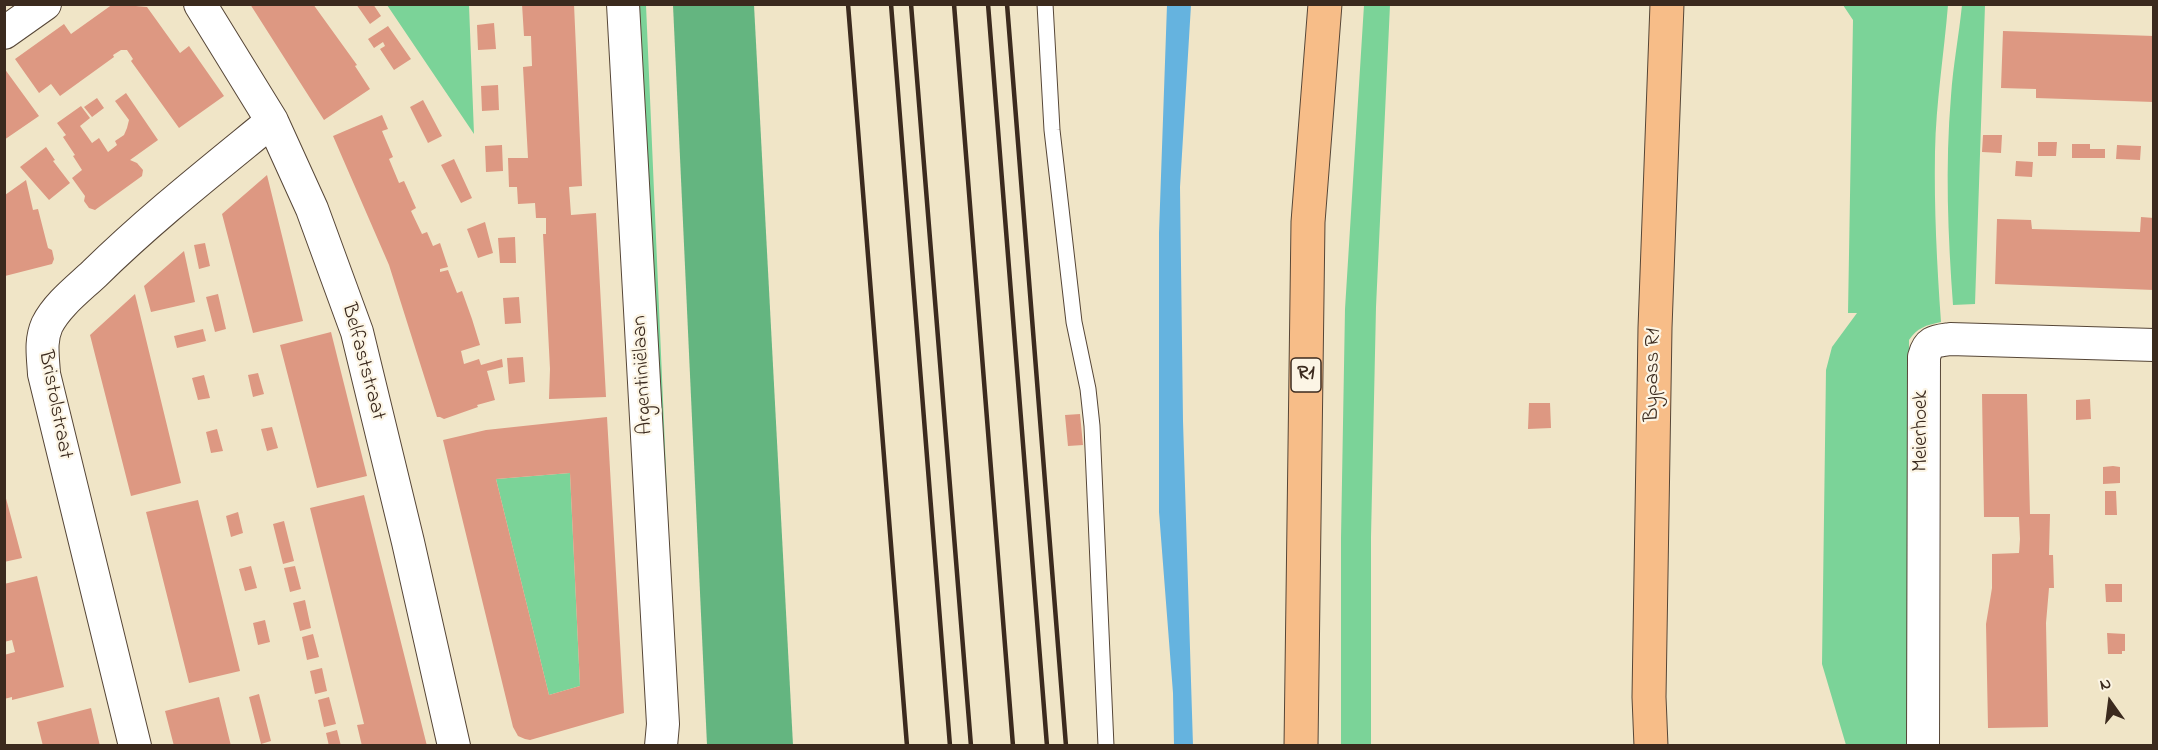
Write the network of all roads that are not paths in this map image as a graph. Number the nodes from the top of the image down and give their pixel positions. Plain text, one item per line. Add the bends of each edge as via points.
1 (45, 4) edge
2 (201, 4) edge
3 (623, 4) edge
4 (1045, 4) edge
5 (1325, 4) edge
6 (1667, 4) edge
7 (4, 33) edge
8 (272, 121) junction
9 (2154, 345) edge
10 (135, 746) edge
11 (454, 746) edge
12 (662, 746) edge
13 (1106, 746) edge
14 (1301, 746) edge
15 (1651, 746) edge
16 (1923, 746) edge

1 - 7 street
2 - 8 street, Belfaststraat
3 - 12 street, Argentiniëlaan
4 - 13 lane via 1053,141 1074,322 1092,426
5 - 14 highway, R1 via 1308,222
6 - 15 highway, Bypass R1 via 1655,328
8 - 10 street, Bristolstraat via 102,266 63,304 41,339 44,374
8 - 11 street, Belfaststraat via 312,209 357,332
9 - 16 street, Meierhoek via 1950,339 1936,340 1927,347

